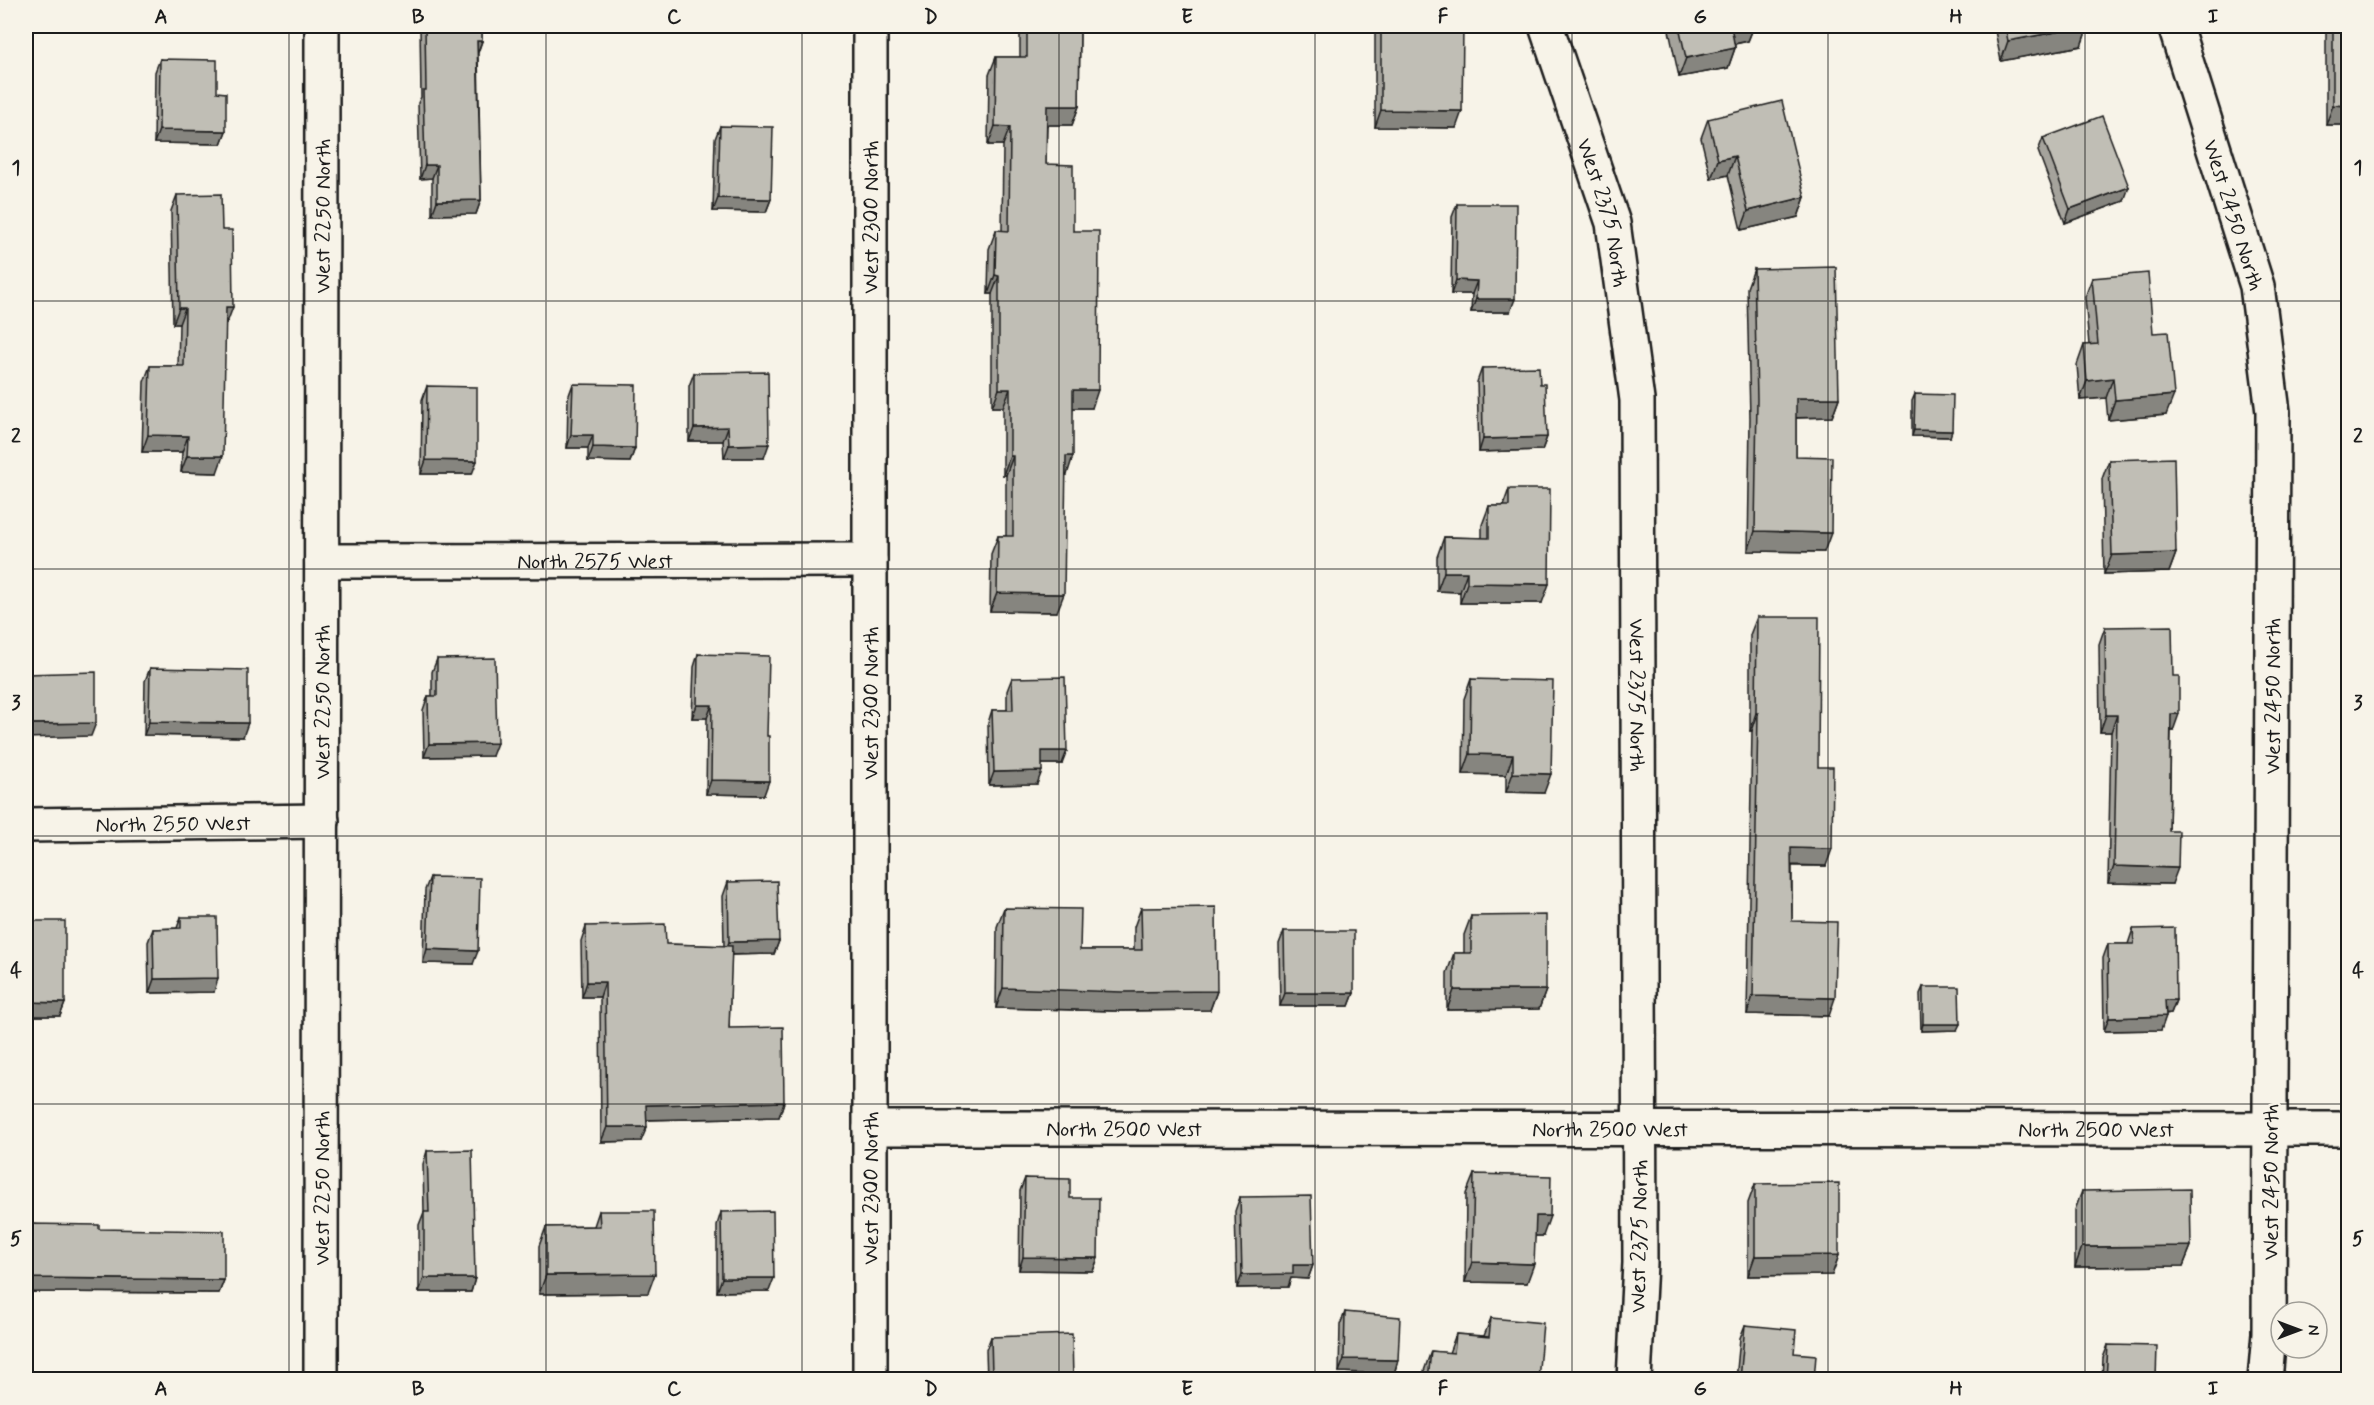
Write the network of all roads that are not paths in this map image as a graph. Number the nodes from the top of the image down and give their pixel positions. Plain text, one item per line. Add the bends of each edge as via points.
1 (322, 26) edge
2 (870, 26) edge
3 (1546, 26) edge
4 (2175, 26) edge
5 (870, 560) junction
6 (322, 561) junction
7 (322, 821) junction
8 (26, 825) edge
9 (870, 1128) junction
10 (1640, 1128) junction
11 (2270, 1129) junction
12 (2349, 1129) edge
13 (321, 1380) edge
14 (870, 1380) edge
15 (1634, 1380) edge
16 (2265, 1380) edge

1 - 6 street, West 2250 North
2 - 5 street, West 2300 North
3 - 10 street, West 2375 North via 1613,223 1637,400
4 - 11 street, West 2450 North via 2257,286 2273,412
5 - 6 street, North 2575 West
5 - 9 street, West 2300 North
6 - 7 street, West 2250 North
7 - 8 street, North 2550 West
7 - 13 street, West 2250 North
9 - 10 street, North 2500 West
9 - 14 street, West 2300 North
10 - 11 street, North 2500 West
10 - 15 street, West 2375 North via 1640,1263
11 - 12 street, North 2500 West
11 - 16 street, West 2450 North via 2269,1334

